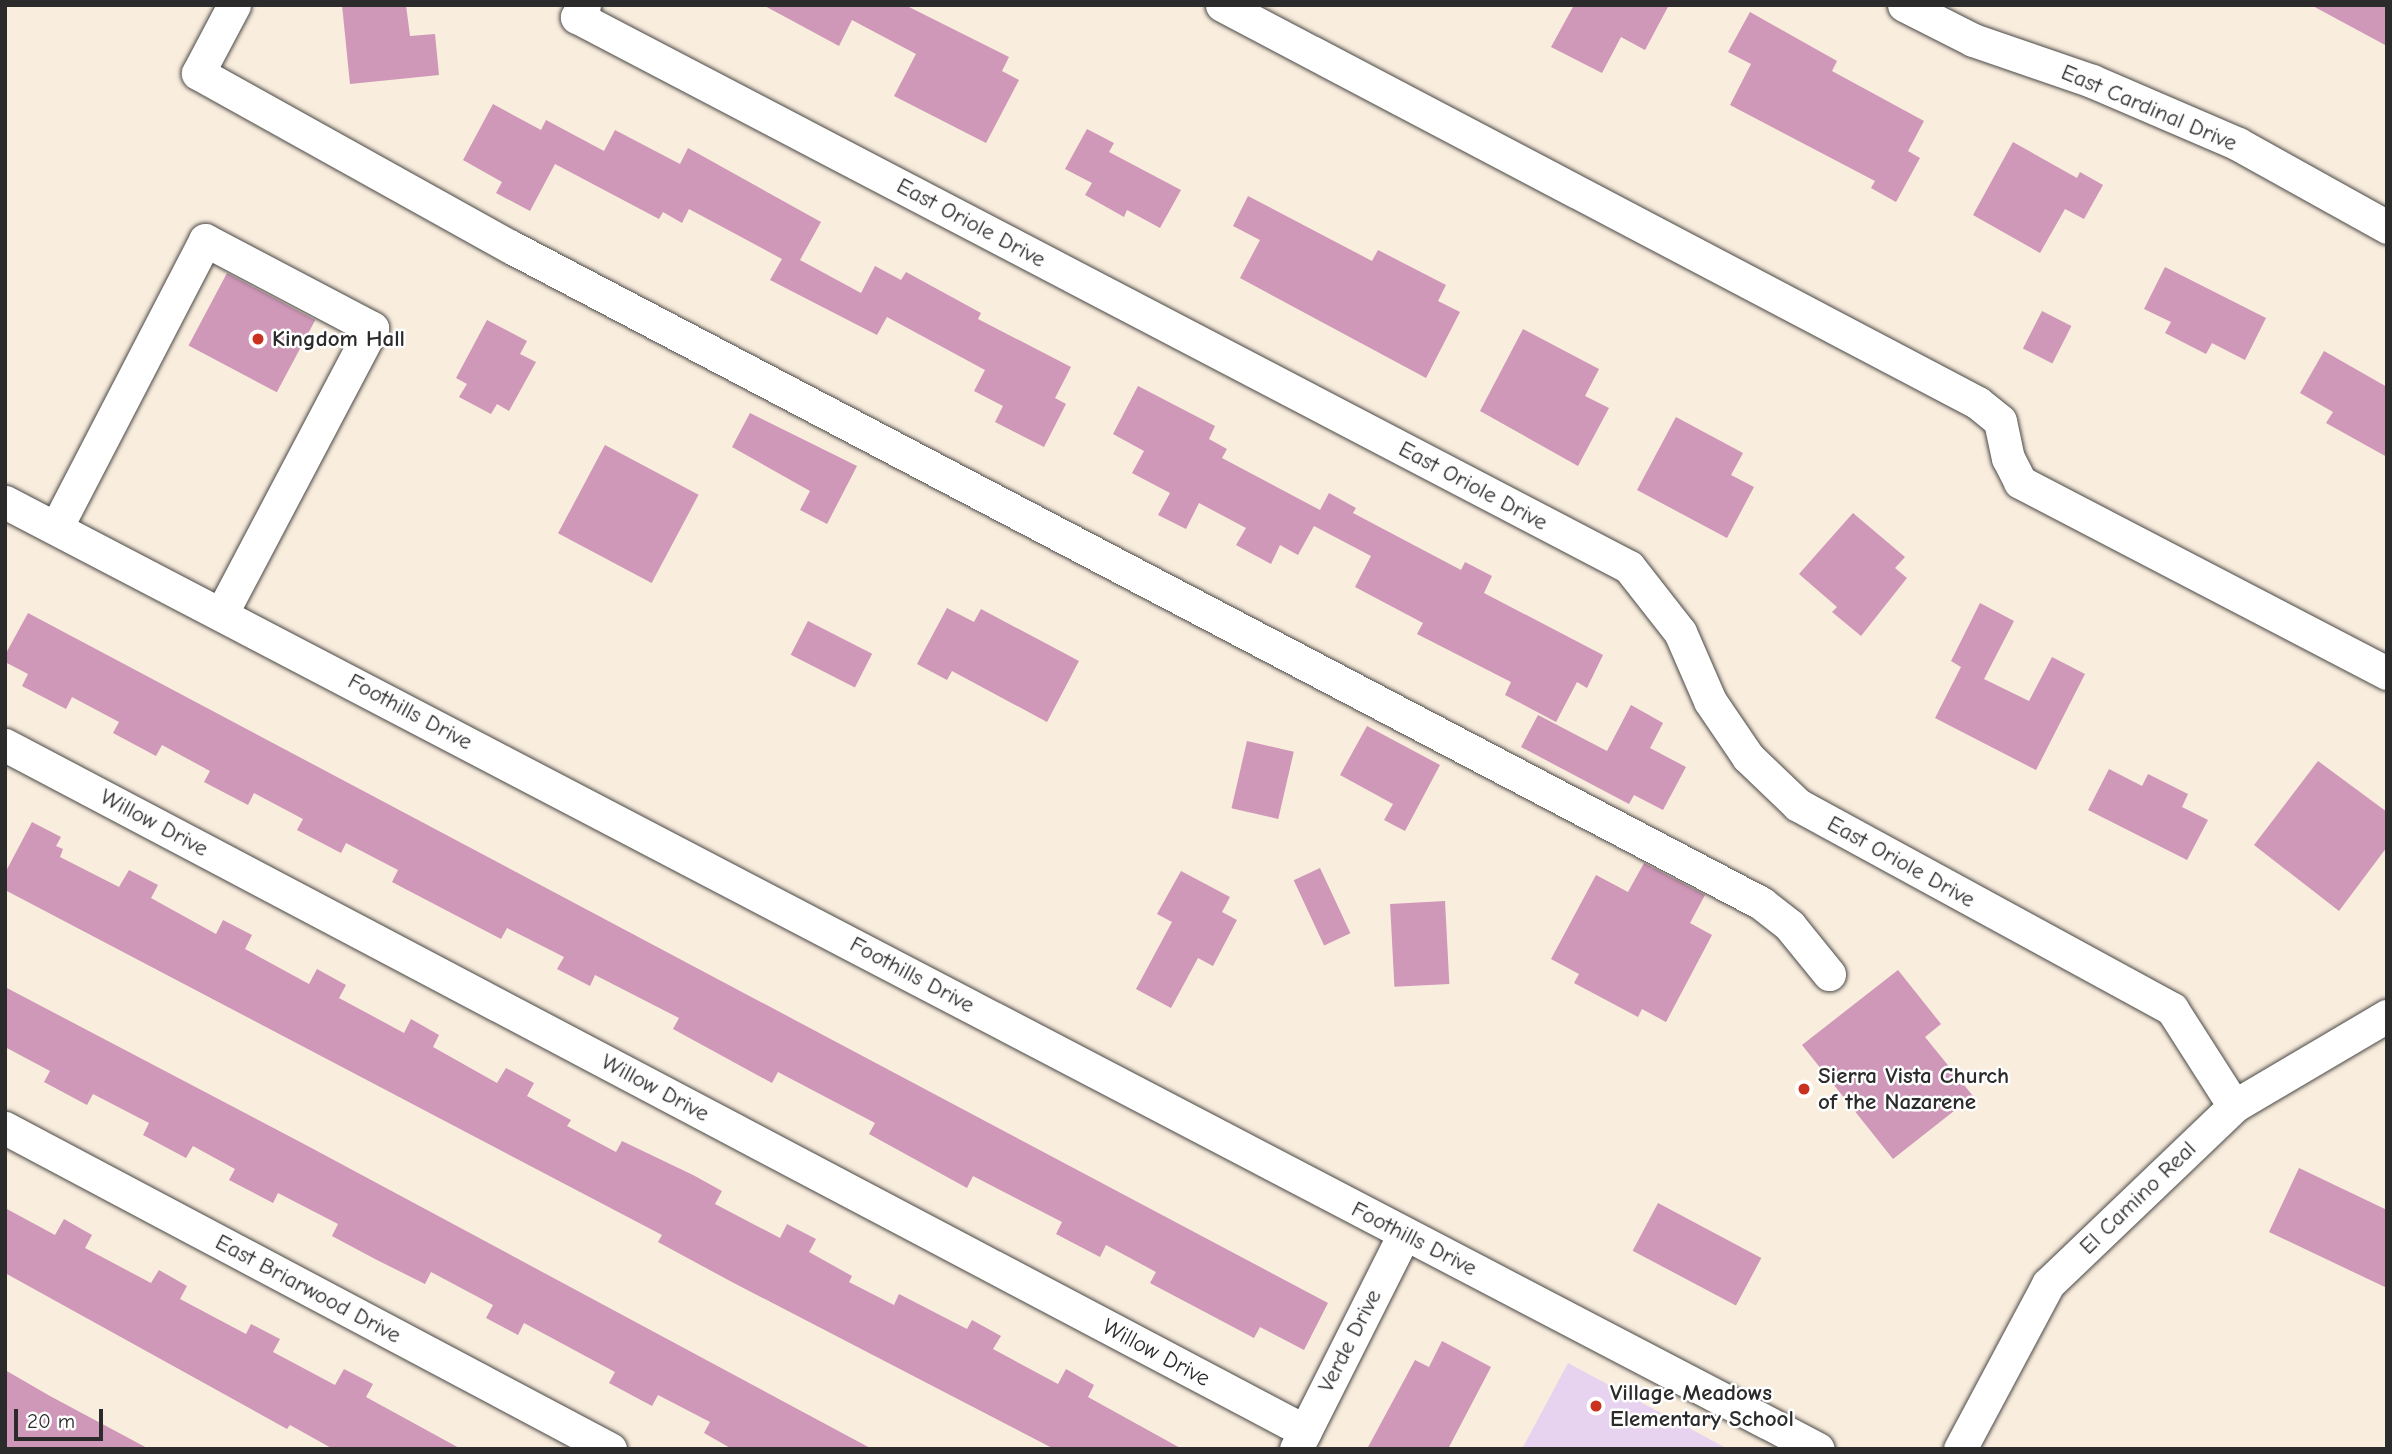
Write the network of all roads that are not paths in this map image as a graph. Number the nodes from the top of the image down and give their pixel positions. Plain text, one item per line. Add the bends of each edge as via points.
1 (233, 5) edge
2 (1222, 5) edge
3 (1904, 5) edge
4 (580, 11) edge
5 (2387, 227) edge
6 (5, 502) edge
7 (56, 528) junction
8 (222, 612) junction
9 (2387, 673) edge
10 (5, 745) edge
11 (1829, 974) dead end
12 (2387, 1016) edge
13 (2234, 1106) junction
14 (5, 1128) edge
15 (1404, 1234) junction
16 (1300, 1440) edge
17 (610, 1449) edge
18 (1818, 1449) edge
19 (1960, 1449) edge

1 - 11 street via 198,73 511,247 1761,903 1790,926
2 - 9 street via 1978,402 2000,421 2008,458 2020,482
3 - 5 street, East Cardinal Drive via 1973,40 2092,81 2238,144
4 - 13 street, East Oriole Drive via 1629,568 1680,632 1710,702 1748,757 1798,805 2172,1009
6 - 7 street, Foothills Drive
7 - 8 street, Foothills Drive
7 - 8 street via 205,240 372,328
8 - 15 street, Foothills Drive
10 - 16 street, Willow Drive
12 - 13 street, El Camino Real
13 - 19 street, El Camino Real via 2048,1284
14 - 17 street, East Briarwood Drive
15 - 16 street, Verde Drive
15 - 18 street, Foothills Drive

